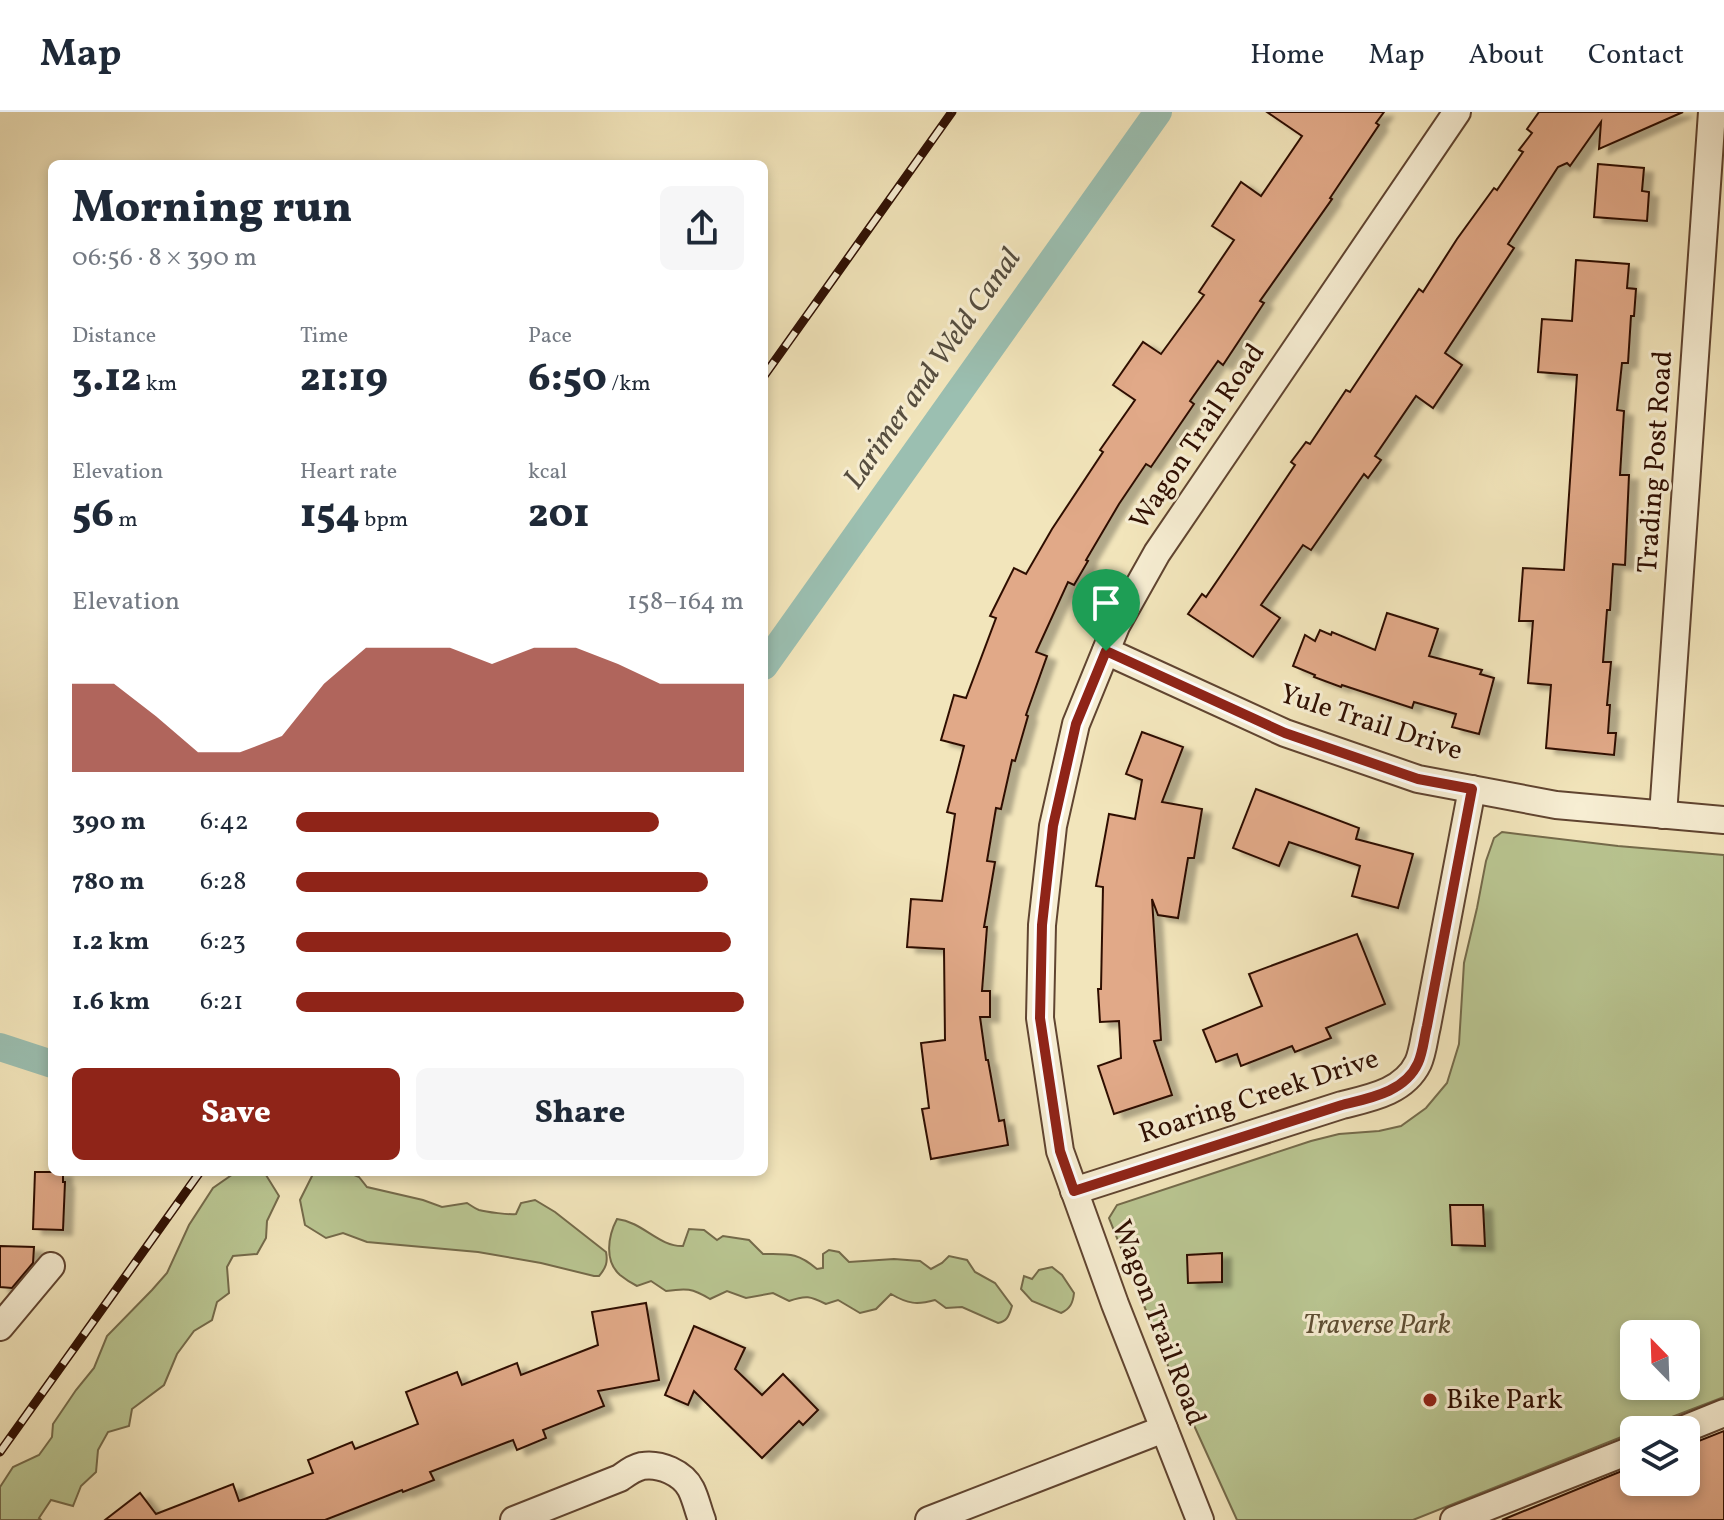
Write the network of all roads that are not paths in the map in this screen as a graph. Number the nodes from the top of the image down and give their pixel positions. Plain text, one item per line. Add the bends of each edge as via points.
1 (1457, 112) edge
2 (1712, 112) edge
3 (1106, 651) junction
4 (1472, 789) junction
5 (1663, 815) junction
6 (1724, 820) edge
7 (1074, 1191) junction
8 (51, 1266) dead end
9 (0, 1327) edge
10 (1724, 1413) edge
11 (1700, 1423) edge
12 (1164, 1429) junction
13 (1620, 1455) edge
14 (514, 1520) edge
15 (702, 1520) edge
16 (929, 1520) edge
17 (1200, 1520) edge
18 (1454, 1520) edge

1 - 3 street, Wagon Trail Road via 1157,553
2 - 5 street, Trading Post Road
3 - 4 street, Yule Trail Drive via 1285,733 1418,779
3 - 7 street, Wagon Trail Road via 1076,724 1053,826 1042,925 1040,1018 1060,1151
4 - 5 street, Yule Trail Drive via 1556,805
4 - 7 street, Roaring Creek Drive via 1427,1026 1417,1064 1401,1085
5 - 6 street, Yule Trail Drive
7 - 12 street, Wagon Trail Road
8 - 9 street
10 - 11 street
12 - 16 street
12 - 17 street, Wagon Trail Road
13 - 18 street
14 - 15 street via 646,1465 681,1476

